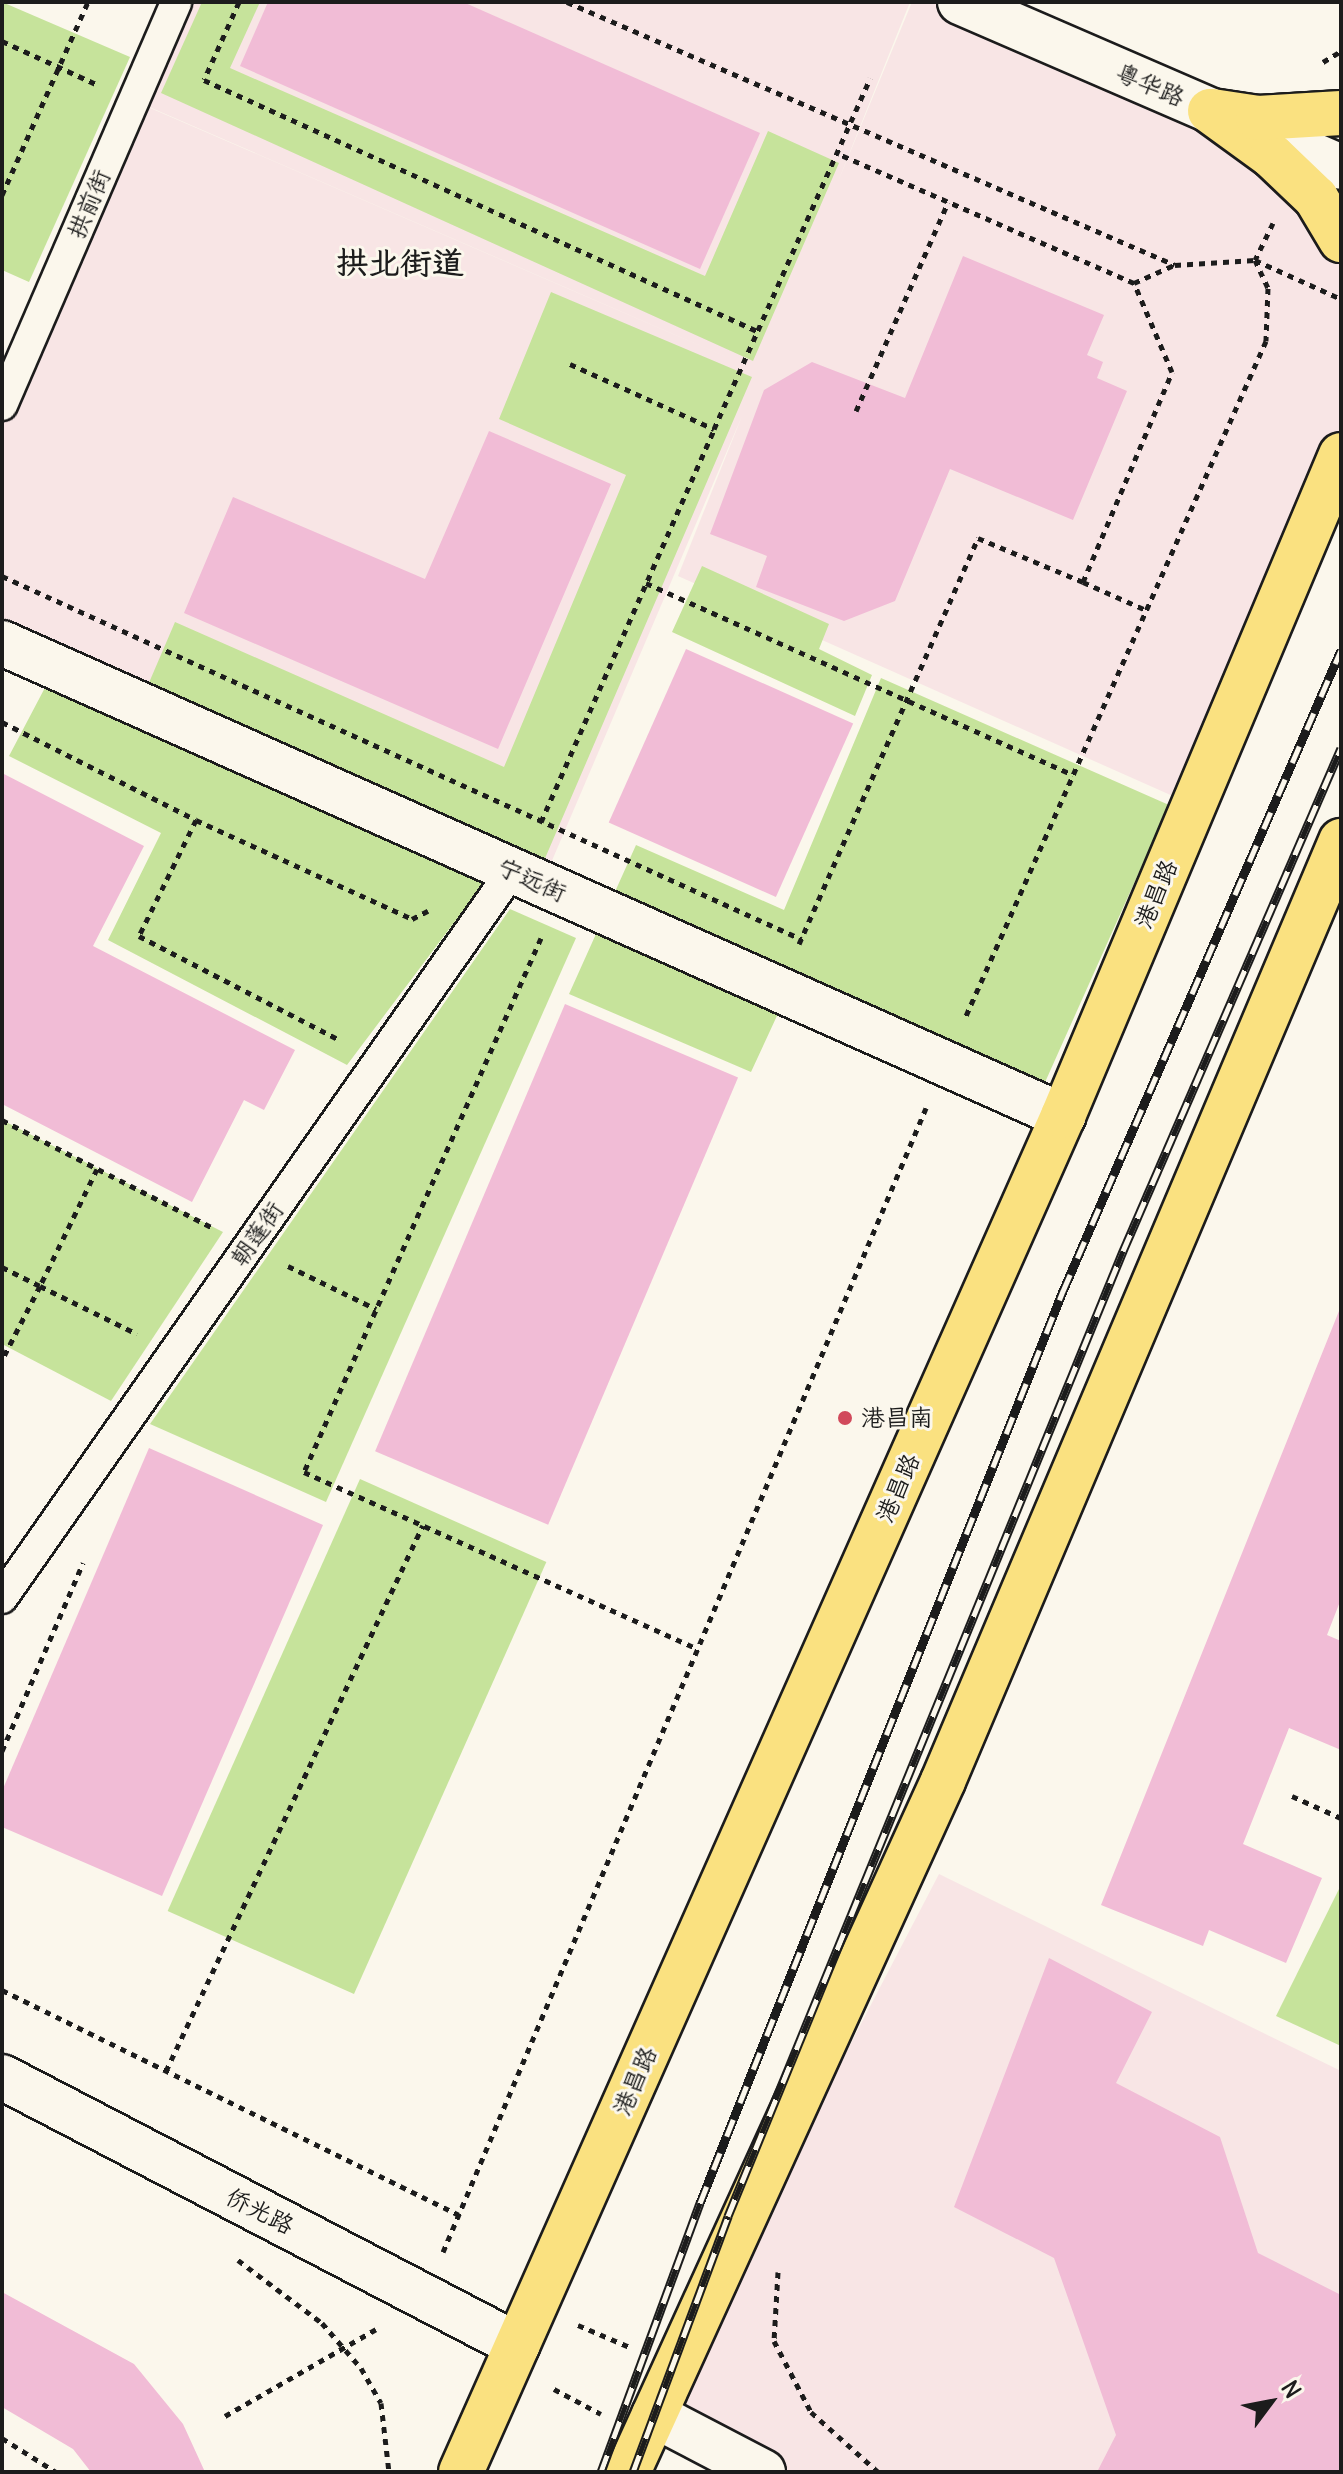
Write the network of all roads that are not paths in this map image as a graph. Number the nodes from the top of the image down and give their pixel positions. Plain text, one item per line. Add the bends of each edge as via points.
1 (176, 2) edge
2 (960, 2) edge
3 (1210, 111) junction
4 (1341, 113) edge
5 (1341, 167) edge
6 (1341, 240) edge
7 (2, 405) edge
8 (1341, 455) edge
9 (2, 643) edge
10 (1341, 841) edge
11 (512, 871) junction
12 (1063, 1116) junction
13 (2, 1598) edge
14 (2, 2077) edge
15 (517, 2345) junction
16 (654, 2415) junction
17 (461, 2472) edge
18 (628, 2472) edge
19 (763, 2472) edge

1 - 7 lane, 拱前街
2 - 3 street, 粤华路
3 - 4 main road via 1258,118
3 - 5 street, 粤华路
3 - 6 main road via 1272,156 1316,198
8 - 12 main road, 港昌路
9 - 11 street, 宁远街
10 - 16 main road via 943,1781
11 - 12 street, 宁远街
11 - 13 lane, 朝蓬街
12 - 15 main road, 港昌路
14 - 15 street, 侨光路
15 - 17 main road, 港昌路
16 - 18 main road
16 - 19 street

